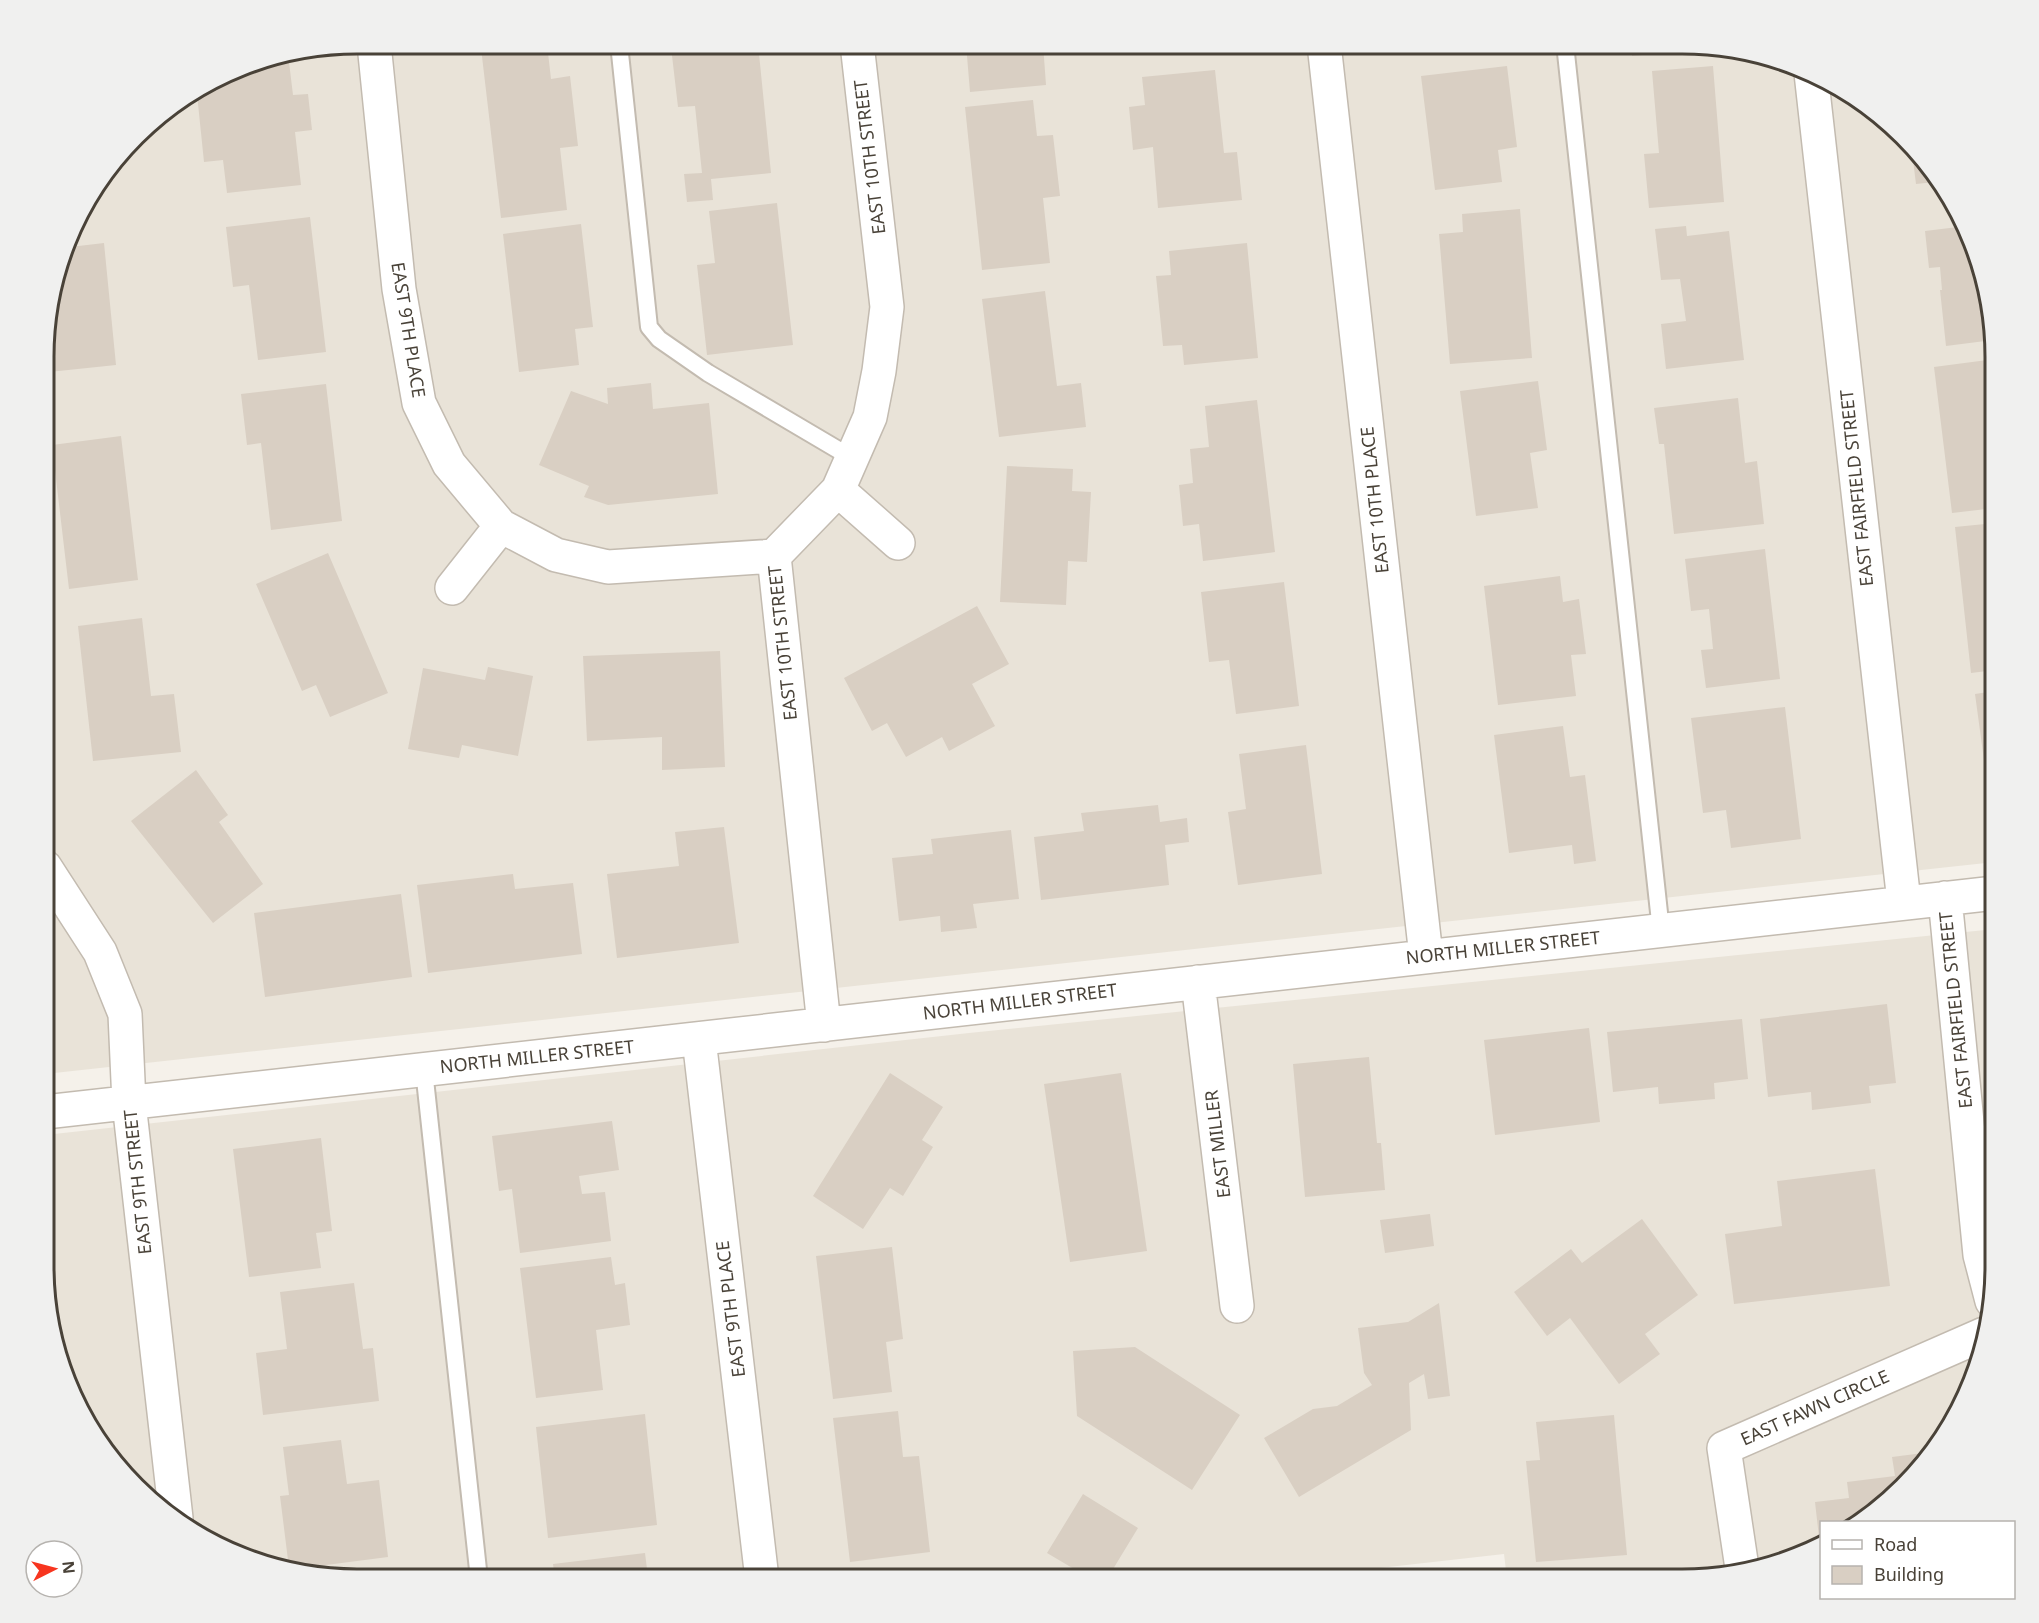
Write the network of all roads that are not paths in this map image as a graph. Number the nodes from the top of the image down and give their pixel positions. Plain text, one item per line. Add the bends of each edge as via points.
1 (375, 54) edge
2 (620, 54) edge
3 (858, 54) edge
4 (1325, 54) edge
5 (1566, 54) edge
6 (1812, 83) edge
7 (852, 458) junction
8 (838, 490) junction
9 (501, 525) junction
10 (898, 543) dead end
11 (774, 556) junction
12 (452, 588) dead end
13 (54, 881) edge
14 (1985, 894) edge
15 (1945, 898) junction
16 (1904, 902) junction
17 (1661, 931) junction
18 (1426, 956) junction
19 (1198, 981) junction
20 (824, 1025) junction
21 (699, 1040) junction
22 (424, 1070) junction
23 (129, 1103) junction
24 (54, 1111) edge
25 (1985, 1273) edge
26 (1238, 1306) dead end
27 (1976, 1337) edge
28 (175, 1507) edge
29 (1741, 1563) edge
30 (478, 1569) edge
31 (761, 1569) edge

1 - 9 street, EAST 9TH PLACE via 399,289 418,403 449,464
2 - 7 lane via 649,327 659,339 699,367
3 - 7 street, EAST 10TH STREET via 887,307 870,417
4 - 18 street, EAST 10TH PLACE
5 - 17 lane
6 - 16 street, EAST FAIRFIELD STREET
7 - 8 street, EAST 10TH STREET
8 - 10 street
8 - 11 street, EAST 10TH STREET
9 - 11 street, EAST 9TH PLACE via 556,555 608,567
9 - 12 street
11 - 20 street, EAST 10TH STREET
13 - 23 street, EAST 9TH STREET via 100,952 125,1014
14 - 15 street, NORTH MILLER STREET
15 - 16 street, NORTH MILLER STREET
15 - 25 street, EAST FAIRFIELD STREET
16 - 17 street, NORTH MILLER STREET
17 - 18 street, NORTH MILLER STREET
18 - 19 street, NORTH MILLER STREET
19 - 20 street, NORTH MILLER STREET
19 - 26 street, EAST MILLER
20 - 21 street, NORTH MILLER STREET
21 - 22 street, NORTH MILLER STREET
21 - 31 street, EAST 9TH PLACE
22 - 23 street, NORTH MILLER STREET
22 - 30 lane
23 - 24 street, NORTH MILLER STREET
23 - 28 street, EAST 9TH STREET
27 - 29 street, EAST FAWN CIRCLE via 1724,1448

